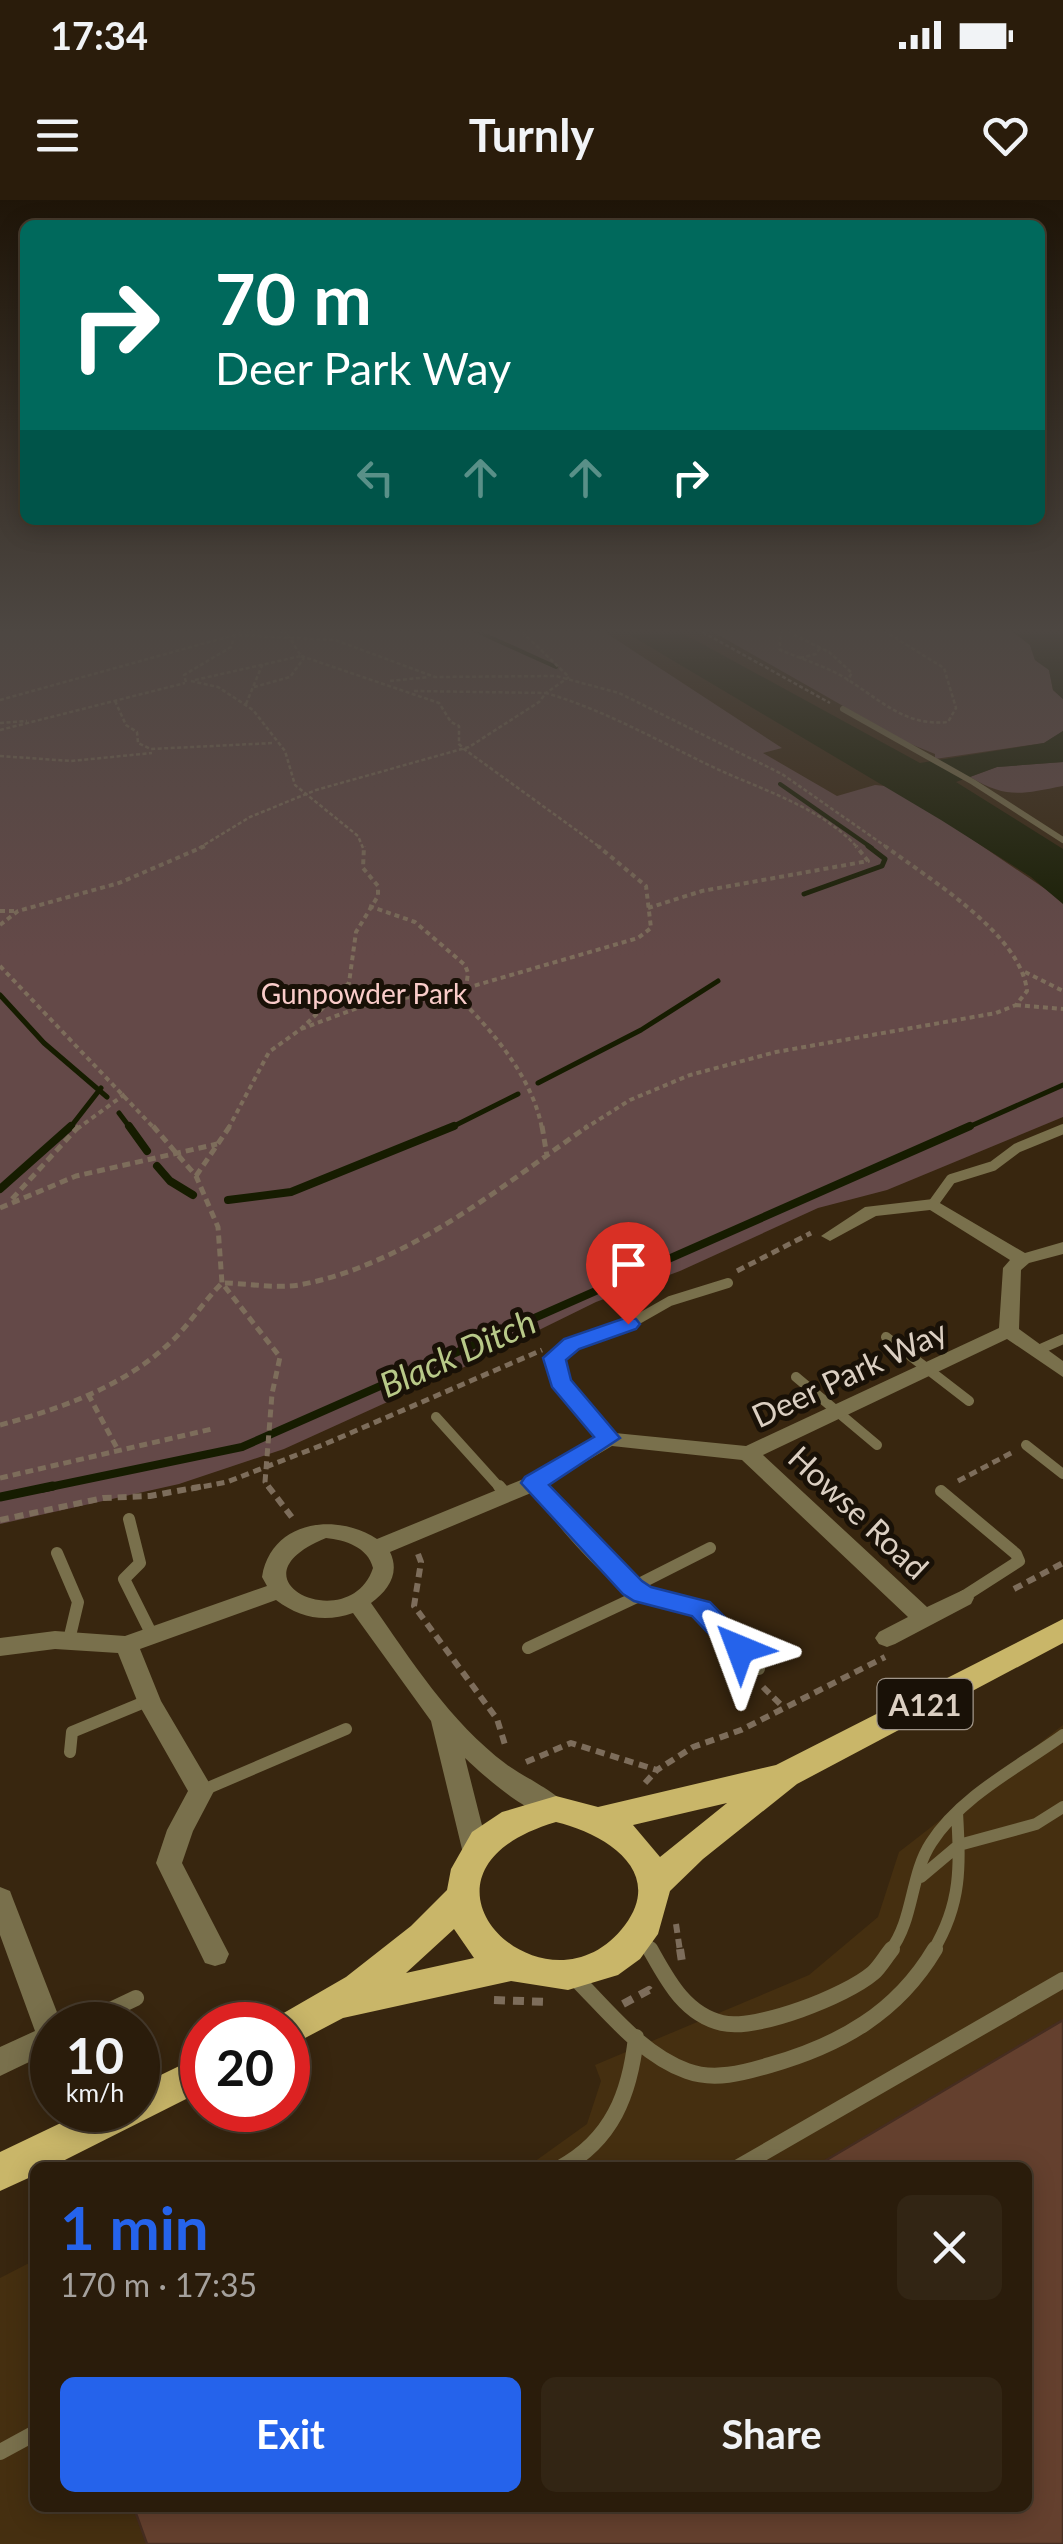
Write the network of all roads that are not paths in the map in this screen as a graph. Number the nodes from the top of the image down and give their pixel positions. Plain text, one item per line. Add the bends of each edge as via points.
1 (895, 738) edge
2 (1063, 840) edge
3 (1063, 1130) edge
4 (933, 1204) junction
5 (827, 1232) road end
6 (1063, 1248) edge
7 (1022, 1259) junction
8 (728, 1279) road end
9 (1010, 1331) junction
10 (886, 1337) dead end
11 (1063, 1338) edge
12 (1036, 1351) junction
13 (929, 1370) junction
14 (1063, 1371) edge
15 (796, 1377) dead end
16 (573, 1397) joint
17 (969, 1401) dead end
18 (838, 1412) junction
19 (436, 1417) dead end
20 (608, 1438) junction
21 (877, 1445) dead end
22 (1026, 1445) road end
23 (748, 1454) junction
24 (1063, 1474) edge
25 (534, 1483) junction
26 (941, 1492) road end
27 (506, 1494) junction
28 (128, 1519) dead end
29 (377, 1548) junction
30 (710, 1548) dead end
31 (57, 1553) dead end
32 (276, 1591) junction
33 (638, 1591) junction
34 (962, 1598) joint
35 (677, 1601) joint
36 (358, 1602) junction
37 (924, 1618) junction
38 (1063, 1630) edge
39 (152, 1635) junction
40 (69, 1640) junction
41 (126, 1644) junction
42 (889, 1646) road end
43 (0, 1648) edge
44 (528, 1648) dead end
45 (759, 1669) dead end
46 (148, 1700) junction
47 (442, 1722) junction
48 (346, 1729) dead end
49 (1063, 1735) edge
50 (70, 1752) dead end
51 (786, 1775) junction
52 (201, 1790) junction
53 (1063, 1807) edge
54 (556, 1809) junction
55 (958, 1811) junction
56 (601, 1819) junction
57 (959, 1845) junction
58 (475, 1850) junction
59 (920, 1878) junction
60 (654, 1885) junction
61 (462, 1898) junction
62 (0, 1899) edge
63 (642, 1934) junction
64 (215, 1954) dead end
65 (511, 1965) junction
66 (572, 1975) junction
67 (1063, 1980) edge
68 (136, 1998) dead end
69 (39, 2002) edge
70 (128, 2002) edge
71 (335, 2006) junction
72 (310, 2019) edge
73 (636, 2037) junction
74 (30, 2048) edge
75 (0, 2062) edge
76 (82, 2132) edge
77 (572, 2162) edge
78 (746, 2162) edge
79 (0, 2172) edge
80 (30, 2436) edge
81 (0, 2452) edge

1 - 2 lane
3 - 4 lane via 942,1184
4 - 5 street via 872,1210
4 - 7 street
6 - 7 street
7 - 9 street via 1012,1268
8 - 16 lane via 619,1330 572,1344 555,1358 554,1368
9 - 12 street
9 - 13 street, Deer Park Way
10 - 13 lane
11 - 12 lane
12 - 14 street
13 - 17 lane
13 - 18 street, Deer Park Way
15 - 18 lane
16 - 20 street
18 - 21 lane
18 - 23 street, Deer Park Way
19 - 27 lane
20 - 23 street, Deer Park Way
20 - 25 street
22 - 24 lane
23 - 37 street, Howse Road
25 - 27 street
25 - 33 street
26 - 34 lane via 1019,1561
27 - 29 street
28 - 39 lane via 140,1563 124,1579
29 - 32 street via 345,1531 303,1536 274,1560
29 - 36 street via 382,1576
30 - 33 lane
31 - 40 lane via 78,1602
32 - 36 street via 312,1610
32 - 39 street
33 - 35 street
33 - 44 lane
34 - 37 street, Howse Road
35 - 45 lane via 700,1608
36 - 47 street
37 - 42 street, Howse Road
38 - 51 main road, A121
39 - 41 street
40 - 41 street
40 - 43 street
41 - 46 street
46 - 50 lane via 72,1732
46 - 52 street
47 - 54 street via 520,1792
47 - 58 street
48 - 52 lane
49 - 55 lane
51 - 56 main road, A121
51 - 60 main road, A121
52 - 64 street via 169,1863
53 - 57 lane via 1036,1824
54 - 56 main road
54 - 58 main road via 503,1824
55 - 57 lane
55 - 59 lane via 929,1844
56 - 60 main road via 631,1839
57 - 59 lane
57 - 73 lane via 954,1914 922,1974 886,2014 806,2054 735,2074 700,2076
58 - 61 main road
59 - 63 lane via 900,1938 872,1973 816,2003 754,2024 721,2022 678,1998
60 - 63 main road
61 - 65 main road via 470,1927
61 - 71 main road via 431,1934
62 - 69 street
63 - 66 main road via 624,1954
65 - 66 main road
65 - 71 main road
66 - 73 lane
67 - 78 lane
68 - 70 lane
71 - 72 main road
73 - 77 lane via 633,2078 612,2126
74 - 75 street
76 - 79 main road
80 - 81 lane

